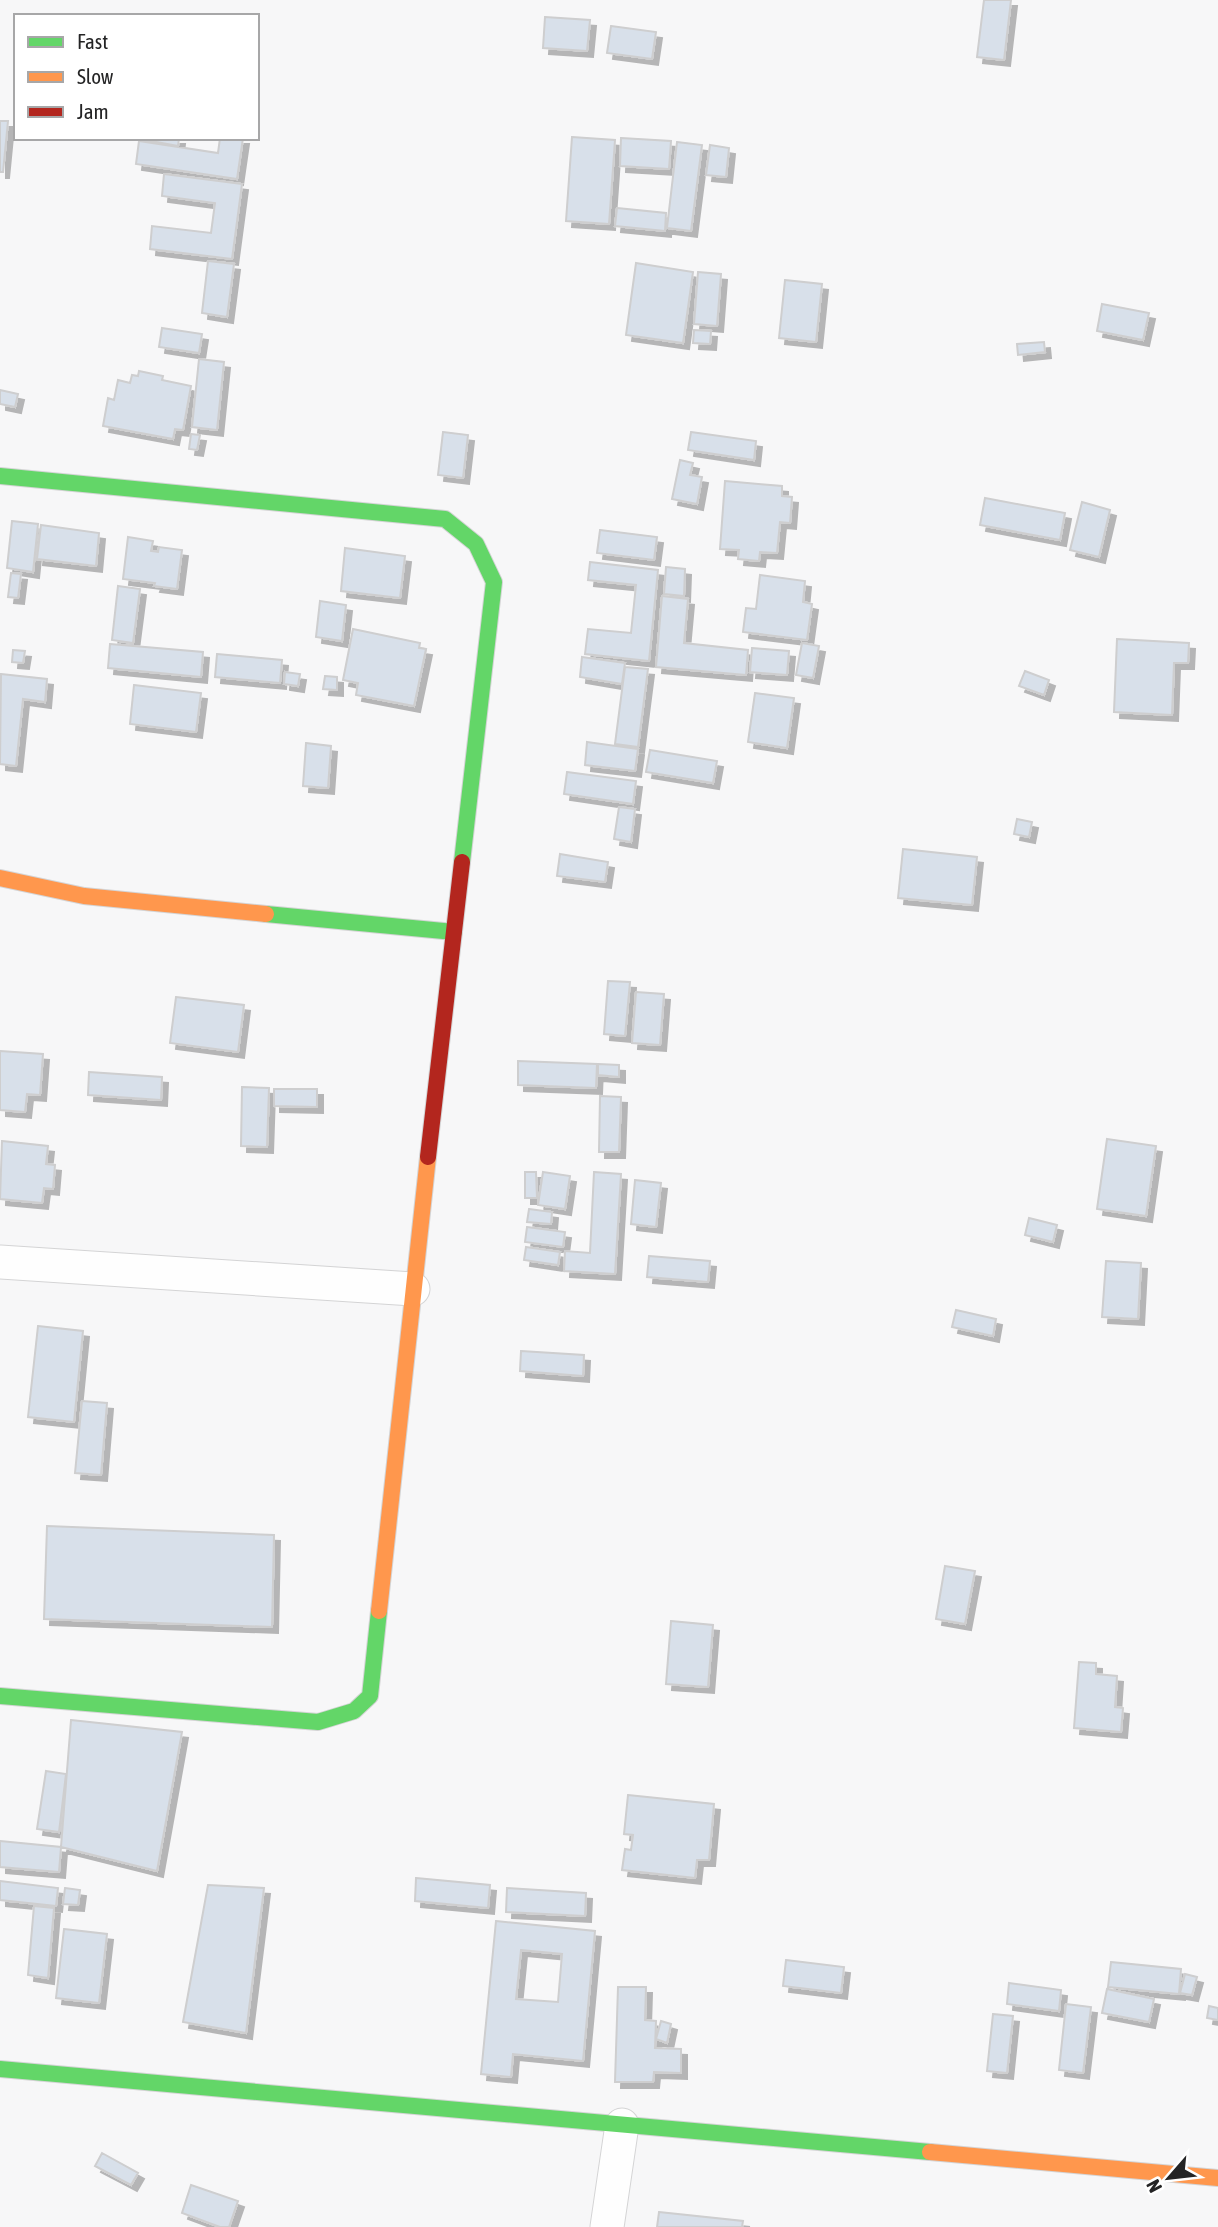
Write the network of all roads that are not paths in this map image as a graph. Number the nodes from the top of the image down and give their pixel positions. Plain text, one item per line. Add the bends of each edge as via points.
1 (0, 476) edge
2 (0, 877) edge
3 (454, 932) junction
4 (0, 1262) edge
5 (413, 1289) junction
6 (0, 1696) edge
7 (0, 2070) edge
8 (622, 2125) junction
9 (1218, 2178) edge
10 (607, 2227) edge

1 - 3 street via 445,519 477,544 494,582
2 - 3 street via 84,896
3 - 5 street
4 - 5 street
5 - 6 street via 370,1696 354,1711 318,1722
7 - 8 street
8 - 9 street
8 - 10 street

